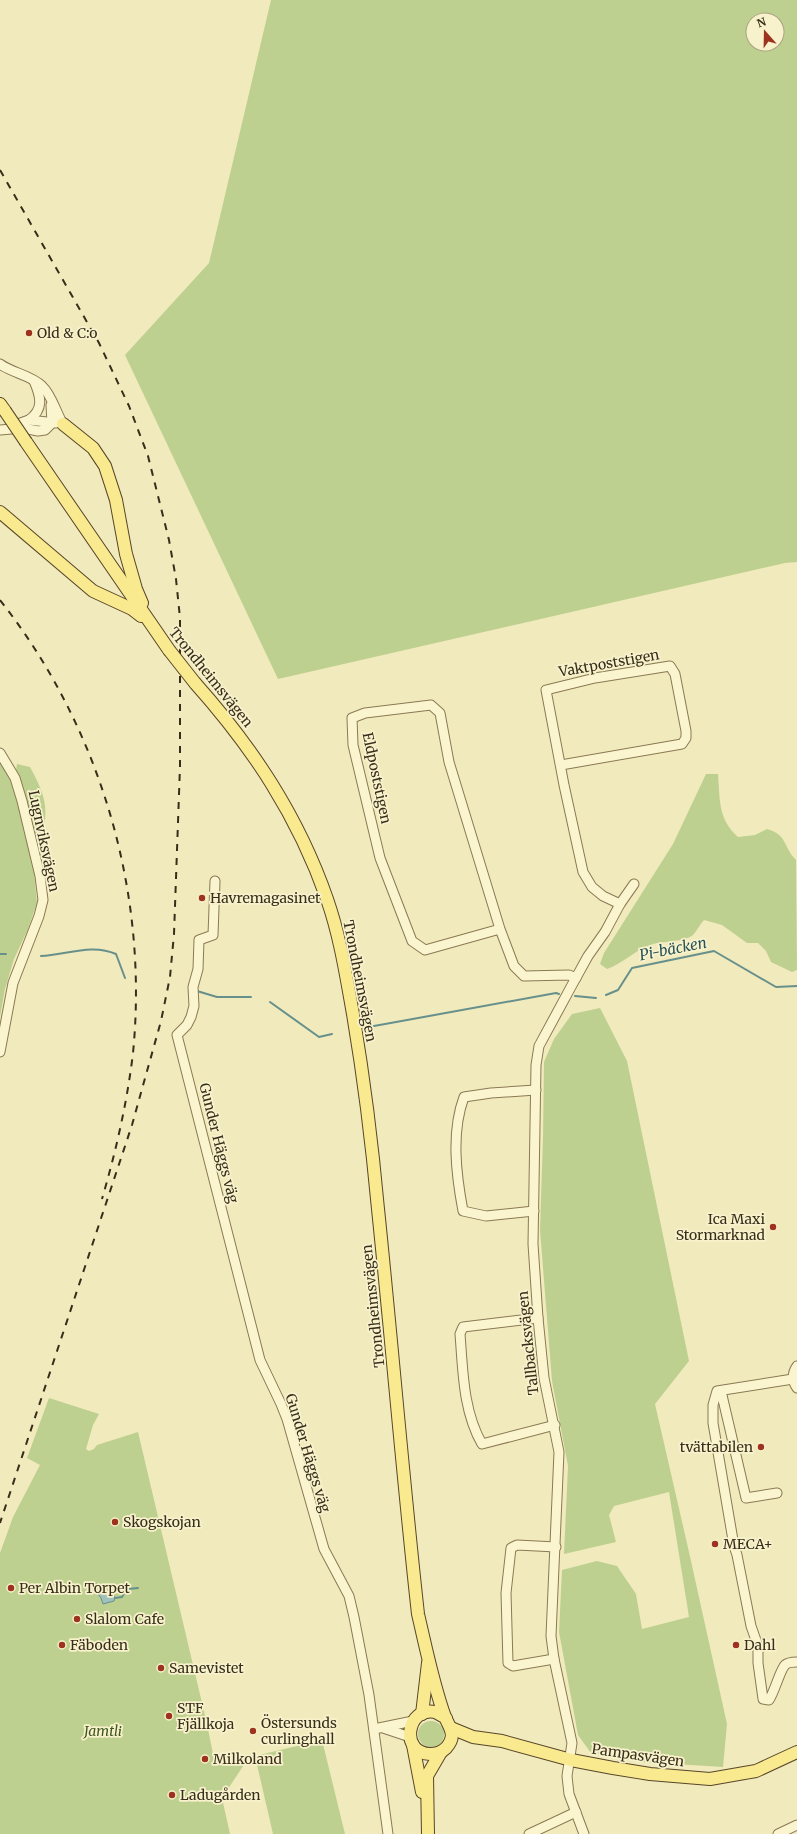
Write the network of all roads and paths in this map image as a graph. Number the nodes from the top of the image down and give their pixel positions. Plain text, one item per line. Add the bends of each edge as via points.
1 (0, 364) edge
2 (34, 380) junction
3 (2, 407) edge
4 (28, 420) junction
5 (57, 424) junction
6 (0, 430) edge
7 (0, 512) edge
8 (152, 627) junction
9 (0, 753) edge
10 (561, 765) junction
11 (215, 881) dead end
12 (634, 884) dead end
13 (620, 904) junction
14 (500, 929) junction
15 (573, 977) junction
16 (0, 1052) edge
17 (536, 1090) junction
18 (534, 1212) junction
19 (538, 1318) junction
20 (797, 1366) edge
21 (795, 1384) edge
22 (724, 1391) junction
23 (555, 1426) junction
24 (777, 1493) dead end
25 (556, 1547) junction
26 (554, 1659) junction
27 (428, 1660) junction
28 (797, 1662) edge
29 (418, 1717) junction
30 (448, 1723) junction
31 (383, 1728) junction
32 (374, 1729) junction
33 (473, 1737) junction
34 (411, 1741) junction
35 (444, 1749) junction
36 (797, 1752) edge
37 (570, 1760) junction
38 (576, 1812) junction
39 (797, 1825) edge
40 (428, 1829) edge
41 (388, 1834) edge
42 (530, 1834) edge
43 (584, 1834) edge
44 (778, 1834) edge

1 - 2 street via 8,370
2 - 4 street via 39,396 39,408 38,413
2 - 5 street via 47,391
3 - 8 main road, Trondheimsvägen, bridge
4 - 5 street
4 - 6 street
5 - 6 street via 38,431 23,428
5 - 8 main road via 93,448 106,466 136,589
7 - 8 main road via 93,591 132,609
8 - 27 main road, Trondheimsvägen, bridge via 243,740 278,793 318,874 341,947 369,1115 410,1544 418,1614
9 - 16 street, Lugnviksvägen via 15,778 22,801 40,876 42,900 39,916 13,983
10 - 10 street, Vaktpoststigen via 546,690 595,678 670,666 675,674 686,731 686,738 682,744
10 - 13 street, Vaktpoststigen via 584,872 592,887
11 - 32 street, Gunder Häggs väg via 213,935 199,940 191,1017 177,1035 260,1360 281,1404 324,1550 349,1596
12 - 13 street, Tallbacksvägen
13 - 15 street, Tallbacksvägen via 606,932
14 - 14 street, Eldpoststigen via 449,762 440,713 431,705 365,713 352,718 354,745 380,858 412,941 425,950
14 - 15 street, Eldpoststigen via 514,966 524,976
15 - 17 street, Tallbacksvägen via 539,1046
17 - 18 street, Tallbacksvägen
17 - 18 street via 464,1096 458,1114 457,1168 463,1211 486,1216
18 - 19 street, Tallbacksvägen via 533,1244
19 - 23 street, Tallbacksvägen via 544,1378
19 - 23 street via 463,1328 460,1334 466,1397 474,1430 482,1444
20 - 21 street via 794,1372
21 - 22 street
22 - 24 street via 746,1498
22 - 28 street via 717,1391 713,1405 713,1423 734,1546 751,1626 758,1646 764,1699 769,1700 774,1693 785,1665
23 - 25 street, Tallbacksvägen via 560,1452
25 - 26 street, Tallbacksvägen via 551,1636
25 - 26 street via 516,1545 511,1548 506,1593 508,1663 513,1666
26 - 37 street, Tallbacksvägen via 572,1743
27 - 29 main road, Trondheimsvägen
27 - 30 main road, Trondheimsvägen
29 - 30 main road via 434,1712
29 - 31 street
29 - 34 main road via 410,1729
30 - 33 main road, Pampasvägen
30 - 35 main road via 452,1738
31 - 32 street
31 - 34 street
32 - 41 street, Gunder Häggs väg
33 - 35 main road, Pampasvägen
33 - 37 main road, Pampasvägen via 502,1741
34 - 35 main road via 418,1751 426,1754 434,1754
34 - 40 main road
35 - 40 main road via 427,1776
36 - 37 main road, Pampasvägen via 756,1771 710,1779 650,1774
37 - 38 street, Tallbacksvägen via 567,1776 569,1794
38 - 42 street
38 - 43 street, Tallbacksvägen
39 - 44 street

